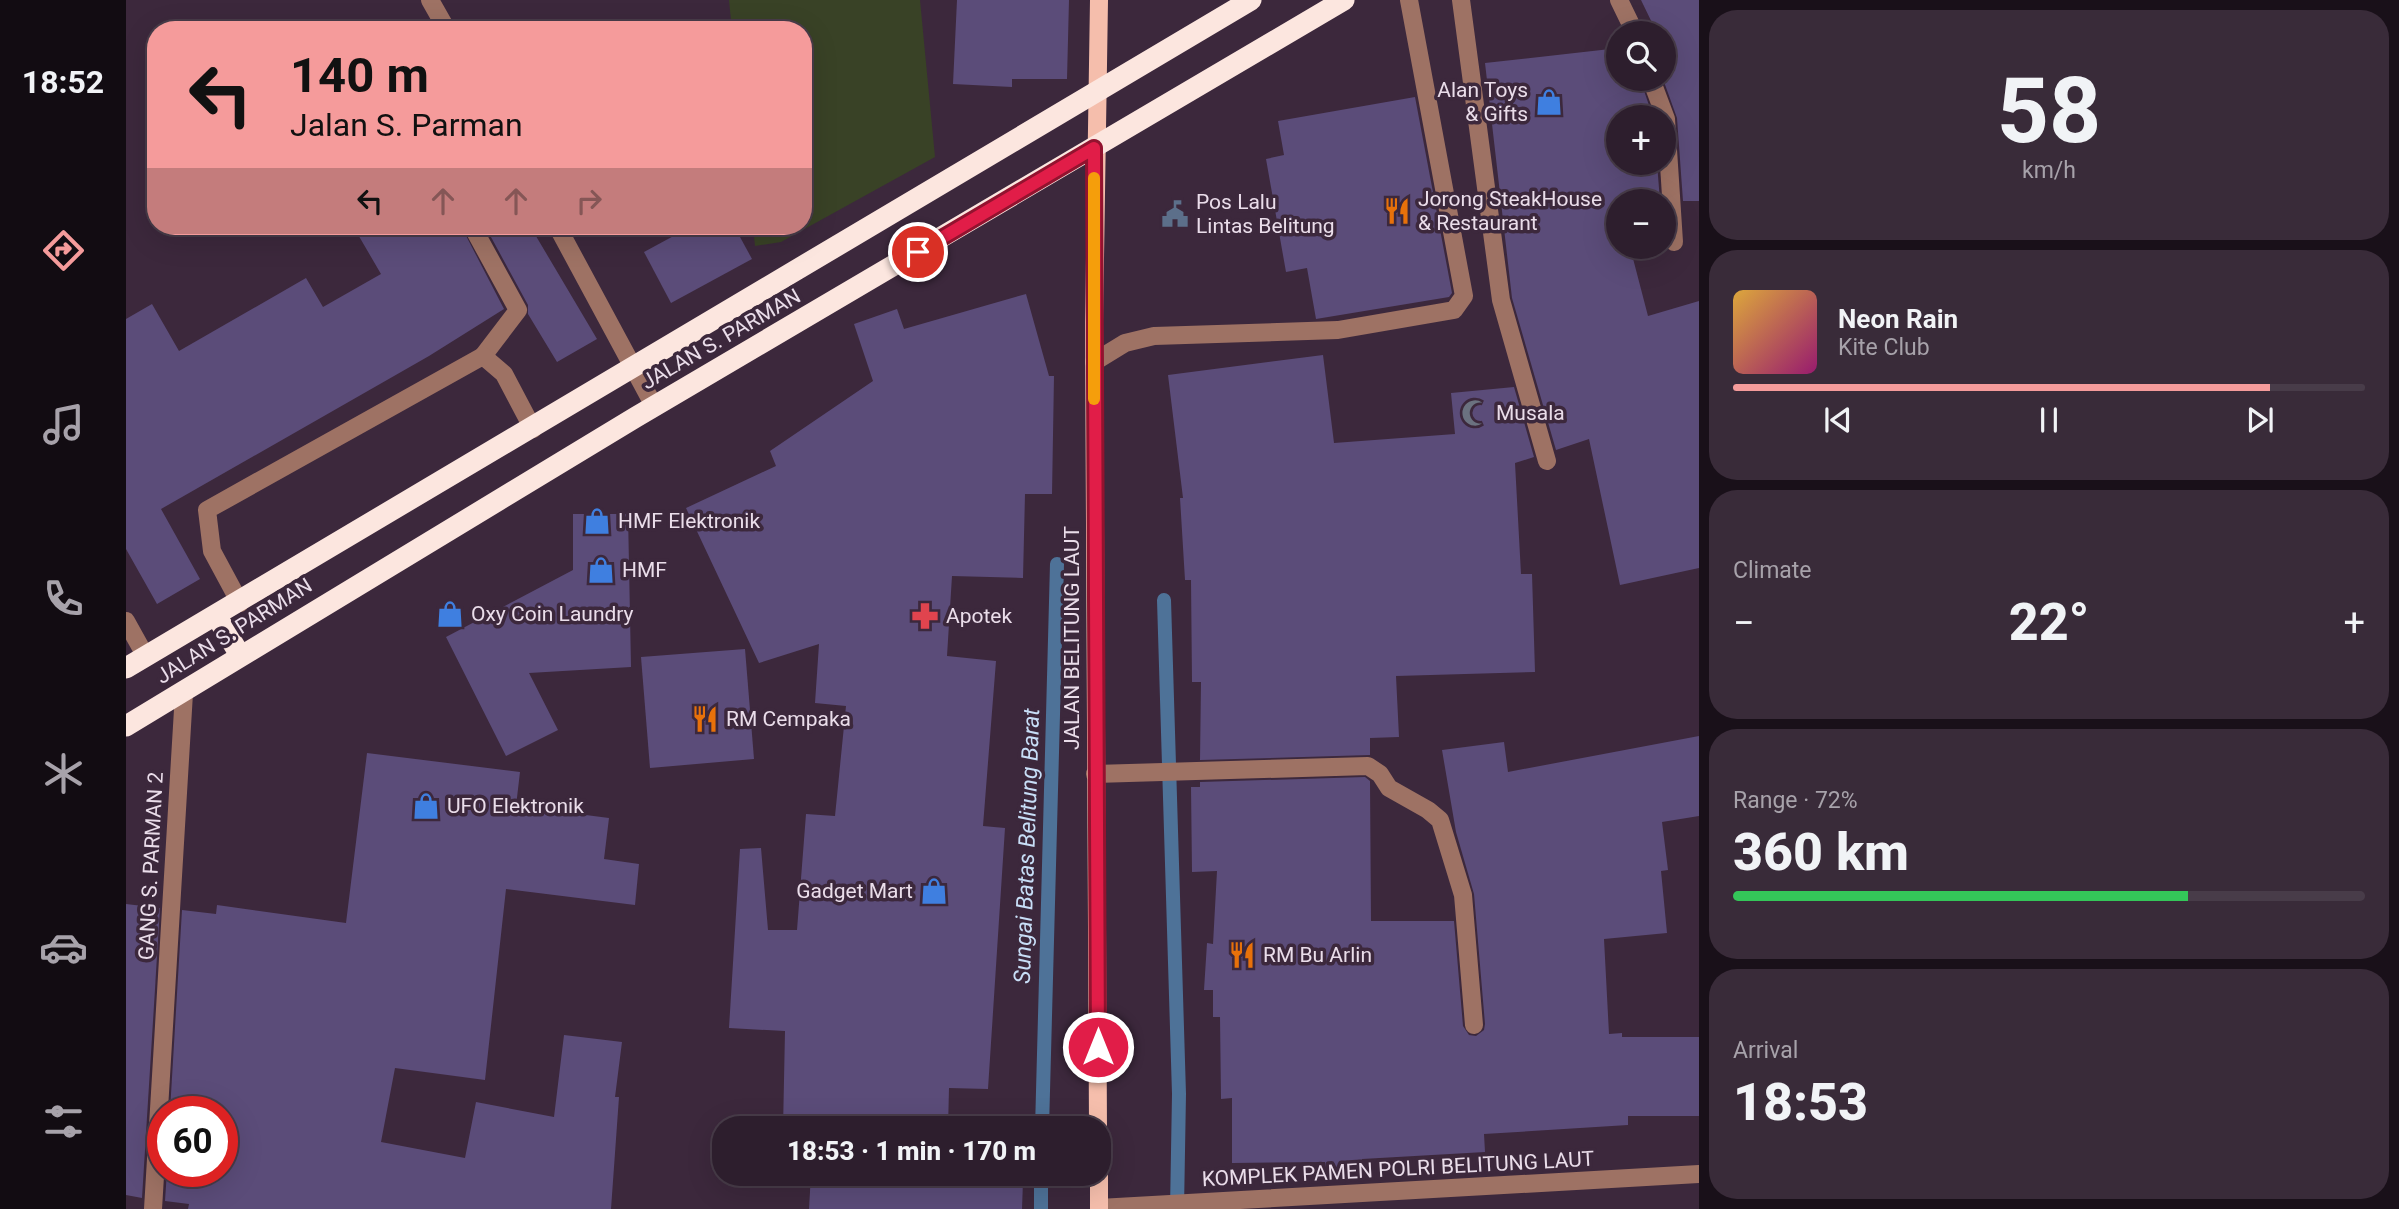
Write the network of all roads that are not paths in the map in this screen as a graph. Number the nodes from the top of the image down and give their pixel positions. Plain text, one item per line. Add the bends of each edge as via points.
1 (430, 0) edge
2 (1099, 0) edge
3 (1251, 0) edge
4 (1344, 0) edge
5 (1409, 0) edge
6 (1461, 0) edge
7 (1619, 0) edge
8 (442, 21) edge
9 (1629, 21) edge
10 (1656, 91) edge
11 (1098, 92) junction
12 (1094, 148) junction
13 (1671, 189) edge
14 (477, 235) edge
15 (562, 235) edge
16 (483, 356) junction
17 (1094, 362) junction
18 (633, 369) junction
19 (654, 406) junction
20 (533, 429) junction
21 (1547, 461) dead end
22 (240, 603) junction
23 (217, 617) junction
24 (126, 621) edge
25 (240, 655) junction
26 (146, 657) junction
27 (126, 668) edge
28 (184, 693) junction
29 (126, 726) edge
30 (1095, 774) junction
31 (1474, 1025) dead end
32 (1098, 1116) edge
33 (1699, 1174) edge
34 (1099, 1186) edge
35 (1099, 1208) edge
36 (153, 1209) edge

1 - 8 street
2 - 11 main road, JALAN BELITUNG LAUT
3 - 11 highway, JALAN S. PARMAN
4 - 12 highway, JALAN S. PARMAN
5 - 17 street via 1464,296 1454,310 1338,331 1154,336 1125,343
6 - 21 street via 1501,300
7 - 9 street
10 - 13 street via 1666,119
11 - 12 main road, JALAN BELITUNG LAUT
11 - 18 highway, JALAN S. PARMAN
12 - 17 main road, JALAN BELITUNG LAUT
12 - 19 highway, JALAN S. PARMAN
14 - 16 street via 518,310
15 - 18 street
16 - 20 street via 505,374
16 - 22 street via 207,510 212,551
17 - 30 main road, JALAN BELITUNG LAUT
18 - 19 street
18 - 20 highway, JALAN S. PARMAN
19 - 25 highway, JALAN S. PARMAN
20 - 22 highway, JALAN S. PARMAN
22 - 23 highway, JALAN S. PARMAN
23 - 25 highway
23 - 26 highway, JALAN S. PARMAN
24 - 26 street
25 - 28 highway, JALAN S. PARMAN
26 - 27 highway, JALAN S. PARMAN
28 - 29 highway, JALAN S. PARMAN
28 - 36 street, GANG S. PARMAN 2
30 - 31 street via 1368,766 1396,793 1440,820 1463,895
30 - 32 main road, JALAN BELITUNG LAUT
33 - 35 street, KOMPLEK PAMEN POLRI BELITUNG LAUT
34 - 35 main road

